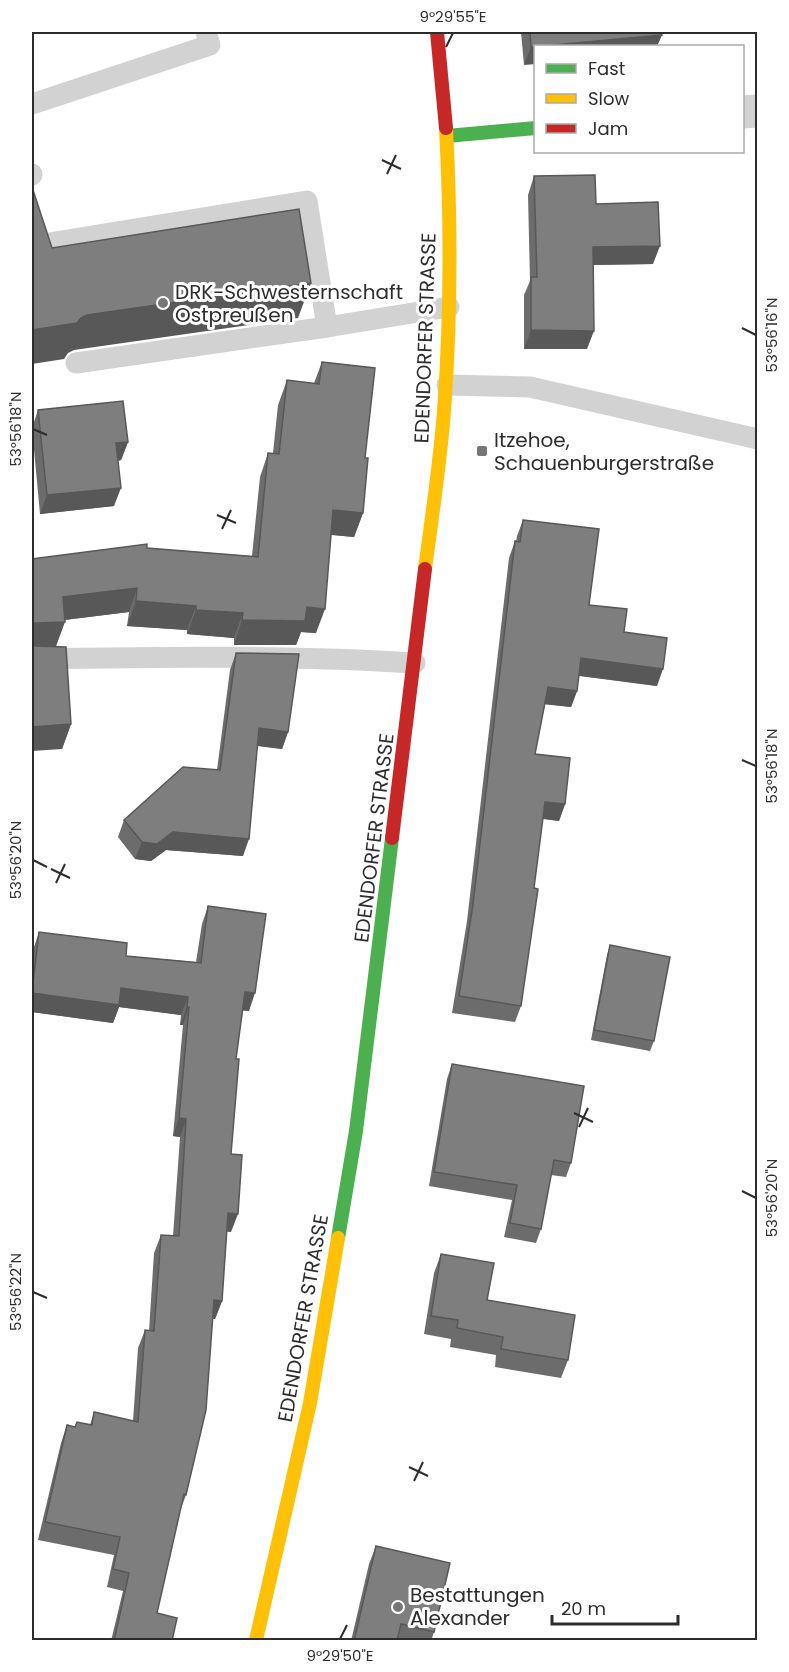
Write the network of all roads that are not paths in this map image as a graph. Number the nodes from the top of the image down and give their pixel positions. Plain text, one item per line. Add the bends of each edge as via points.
1 (206, 32) edge
2 (437, 32) edge
3 (32, 104) edge
4 (534, 129) edge
5 (447, 136) junction
6 (49, 243) edge
7 (449, 307) junction
8 (327, 327) junction
9 (76, 363) dead end
10 (447, 386) junction
11 (758, 439) edge
12 (32, 659) edge
13 (415, 663) junction
14 (256, 1641) edge

1 - 3 lane via 210,45
2 - 5 street, EDENDORFER STRASSE
4 - 5 street
5 - 7 street, EDENDORFER STRASSE
6 - 8 lane via 307,201
7 - 8 lane
7 - 10 street, EDENDORFER STRASSE
8 - 9 lane
10 - 11 lane via 530,387
10 - 13 street, EDENDORFER STRASSE
12 - 13 lane via 189,656
13 - 14 street, EDENDORFER STRASSE via 356,1131 309,1403

